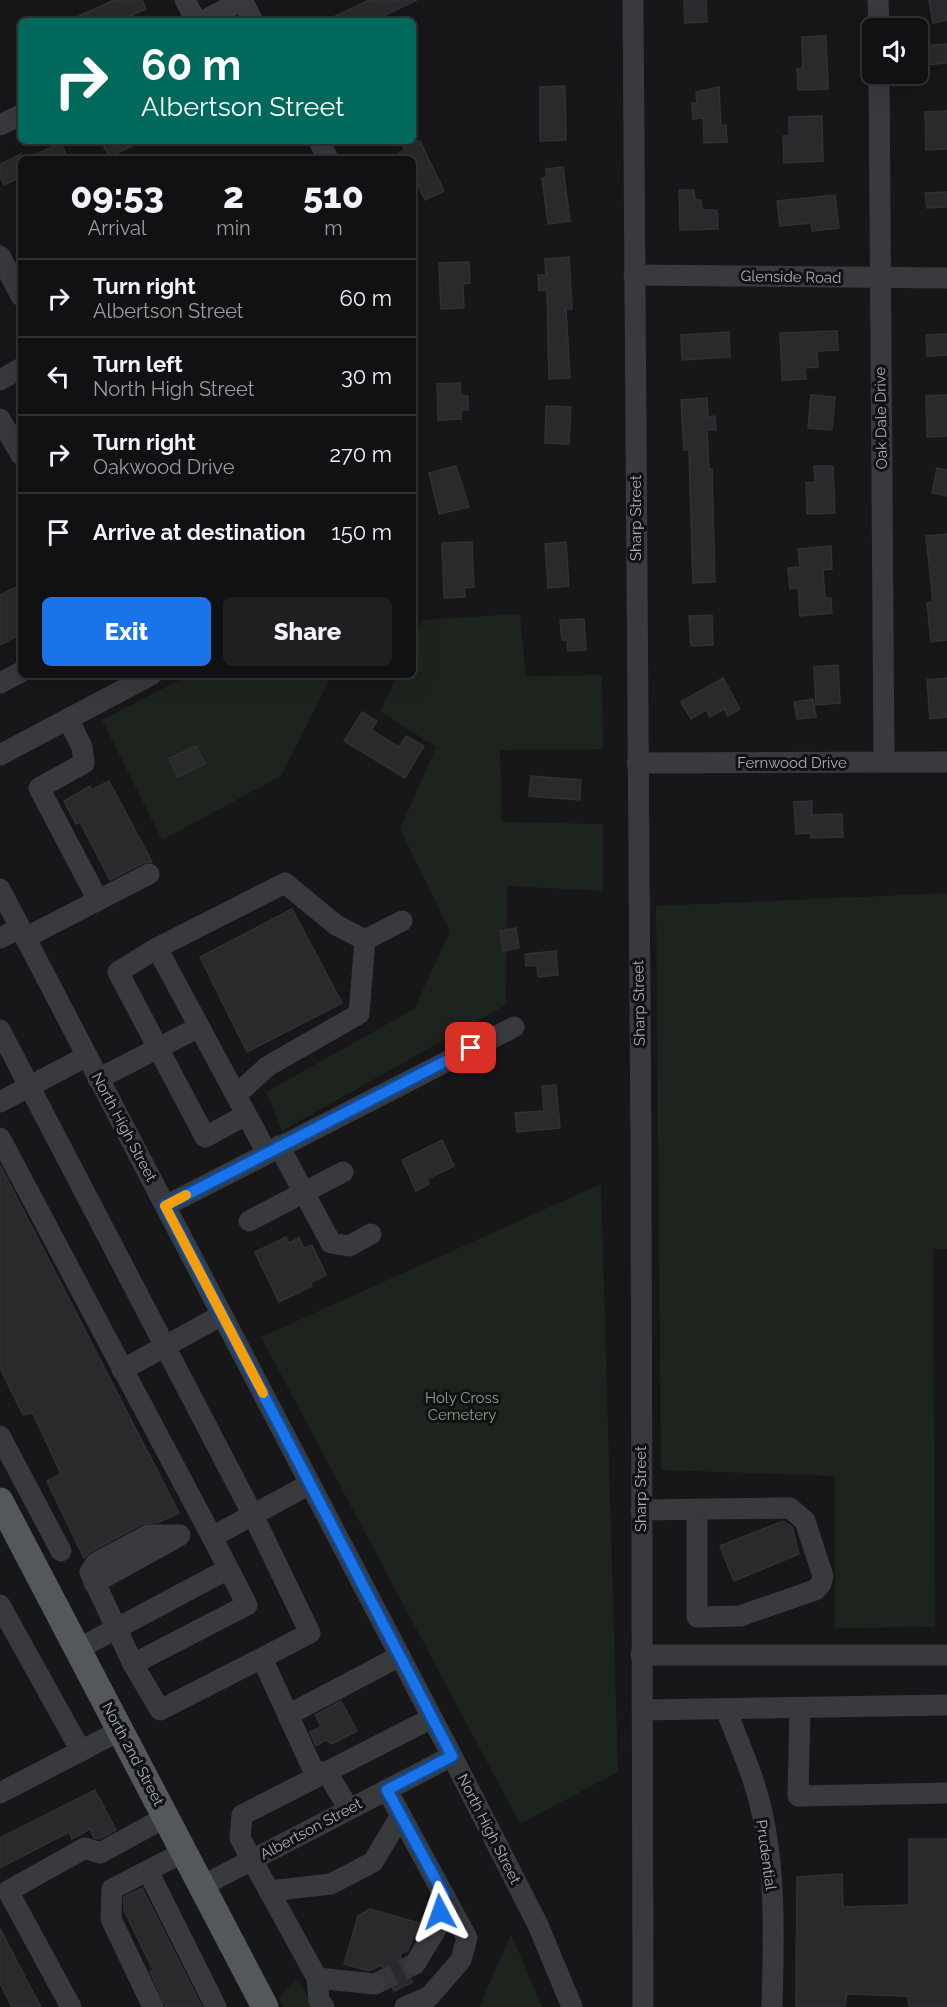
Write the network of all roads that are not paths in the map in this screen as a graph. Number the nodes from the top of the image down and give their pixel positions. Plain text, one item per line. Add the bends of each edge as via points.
1 (185, 0) edge
2 (242, 0) edge
3 (633, 0) edge
4 (878, 0) edge
5 (194, 18) edge
6 (209, 18) edge
7 (252, 18) edge
8 (879, 18) edge
9 (879, 84) edge
10 (18, 116) edge
11 (0, 125) edge
12 (0, 256) edge
13 (634, 275) junction
14 (947, 278) edge
15 (879, 279) junction
16 (18, 290) edge
17 (18, 370) edge
18 (0, 380) edge
19 (0, 419) edge
20 (18, 450) edge
21 (18, 674) edge
22 (146, 678) edge
23 (0, 683) edge
24 (68, 719) junction
25 (0, 755) edge
26 (884, 762) junction
27 (947, 762) edge
28 (637, 763) junction
29 (149, 874) dead end
30 (0, 889) edge
31 (98, 900) junction
32 (402, 921) dead end
33 (23, 933) junction
34 (0, 938) edge
35 (365, 940) junction
36 (157, 948) junction
37 (199, 1027) junction
38 (514, 1027) dead end
39 (0, 1030) edge
40 (158, 1048) junction
41 (87, 1056) junction
42 (98, 1078) junction
43 (30, 1087) junction
44 (236, 1095) junction
45 (0, 1102) edge
46 (246, 1115) junction
47 (0, 1138) edge
48 (273, 1149) junction
49 (343, 1173) dead end
50 (305, 1194) junction
51 (165, 1206) junction
52 (249, 1221) dead end
53 (371, 1234) dead end
54 (222, 1315) junction
55 (166, 1347) junction
56 (122, 1370) junction
57 (0, 1436) edge
58 (310, 1484) junction
59 (0, 1501) edge
60 (697, 1509) junction
61 (641, 1510) junction
62 (253, 1515) junction
63 (207, 1530) junction
64 (61, 1551) dead end
65 (228, 1569) junction
66 (0, 1605) edge
67 (116, 1629) junction
68 (78, 1648) junction
69 (641, 1655) junction
70 (947, 1655) edge
71 (400, 1656) junction
72 (262, 1658) junction
73 (132, 1664) junction
74 (947, 1705) edge
75 (800, 1708) junction
76 (642, 1710) junction
77 (726, 1710) junction
78 (288, 1715) junction
79 (432, 1718) junction
80 (120, 1730) junction
81 (81, 1751) junction
82 (452, 1756) junction
83 (321, 1774) junction
84 (387, 1790) junction
85 (0, 1793) edge
86 (947, 1793) edge
87 (349, 1809) junction
88 (401, 1815) junction
89 (166, 1817) junction
90 (184, 1852) junction
91 (252, 1860) junction
92 (148, 1871) junction
93 (202, 1886) junction
94 (269, 1891) junction
95 (444, 1895) junction
96 (415, 1964) tunnel mouth
97 (317, 1978) junction
98 (375, 1984) tunnel mouth
99 (71, 2007) edge
100 (153, 2007) edge
101 (216, 2007) edge
102 (265, 2007) edge
103 (324, 2007) edge
104 (405, 2007) edge
105 (572, 2007) edge
106 (643, 2007) edge
107 (772, 2007) edge

1 - 5 street
2 - 6 street
2 - 7 street
3 - 13 street, Sharp Street
4 - 8 street
9 - 15 street, Oak Dale Drive
10 - 11 street
12 - 16 street
13 - 15 street, Glenside Road
13 - 28 street, Sharp Street
14 - 15 street, Glenside Road
15 - 26 street, Oak Dale Drive
17 - 18 street
19 - 20 street
21 - 23 street
22 - 24 street
24 - 25 street
24 - 31 street via 84,763 39,788
26 - 27 street, Fernwood Drive
26 - 28 street, Fernwood Drive
28 - 61 street, Sharp Street
29 - 31 street
30 - 33 street, North High Street
31 - 33 street
32 - 35 street
33 - 34 street
33 - 41 street, North High Street
35 - 36 street via 336,925 285,883
35 - 44 street via 358,1014 268,1066
36 - 37 street
36 - 40 street via 118,972
37 - 40 street
37 - 44 street
38 - 48 street
39 - 43 street
40 - 42 street
40 - 46 street via 205,1137
41 - 42 street, North High Street
41 - 43 street
42 - 51 street, North High Street
43 - 45 street
43 - 55 street
44 - 46 street
46 - 48 street
47 - 56 street
48 - 50 street
48 - 51 street
49 - 50 street
50 - 52 street
50 - 53 street via 331,1243 349,1246
51 - 54 street, North High Street
54 - 55 street
54 - 58 street, North High Street
55 - 56 street
55 - 62 street
56 - 63 street
57 - 64 street
58 - 62 street
58 - 71 street, North High Street
59 - 68 main road, North 2nd Street
60 - 60 street via 790,1508 805,1521 823,1576 821,1584 815,1590 740,1616 697,1617
60 - 61 street
61 - 69 street, Sharp Street
62 - 63 street
62 - 72 street via 310,1633
63 - 65 street
63 - 67 street via 180,1535 94,1583
65 - 67 street
65 - 73 street via 246,1605
66 - 81 street
67 - 68 street
67 - 73 street
68 - 80 main road, North 2nd Street
69 - 70 street
69 - 76 street, Sharp Street
71 - 78 street
71 - 79 street, North High Street
72 - 73 street via 160,1710
72 - 78 street
74 - 75 street
75 - 77 street
75 - 86 street via 798,1796
76 - 77 street
76 - 106 street, Sharp Street
77 - 107 street, Prudential via 754,1784 766,1844 774,1924
78 - 83 street
79 - 82 street, North High Street
79 - 83 street
80 - 81 street
80 - 89 main road, North 2nd Street
81 - 85 street
82 - 84 street, Albertson Street
82 - 105 street, North High Street via 538,1925
83 - 87 street
83 - 91 street via 242,1815 240,1838
84 - 87 street, Albertson Street
84 - 88 street
87 - 91 street, Albertson Street
88 - 94 street via 373,1862 331,1884
88 - 95 street
89 - 90 main road, North 2nd Street
89 - 99 street via 100,1853 85,1848 8,1891
90 - 92 street
90 - 93 main road, North 2nd Street
91 - 93 street, Albertson Street
91 - 94 street
92 - 100 street via 112,1889 111,1919
92 - 101 street
93 - 102 main road, North 2nd Street
94 - 97 street
95 - 96 street via 436,1929
95 - 104 street via 467,1938 461,1960 429,1996
97 - 98 street
97 - 103 street via 319,2001

